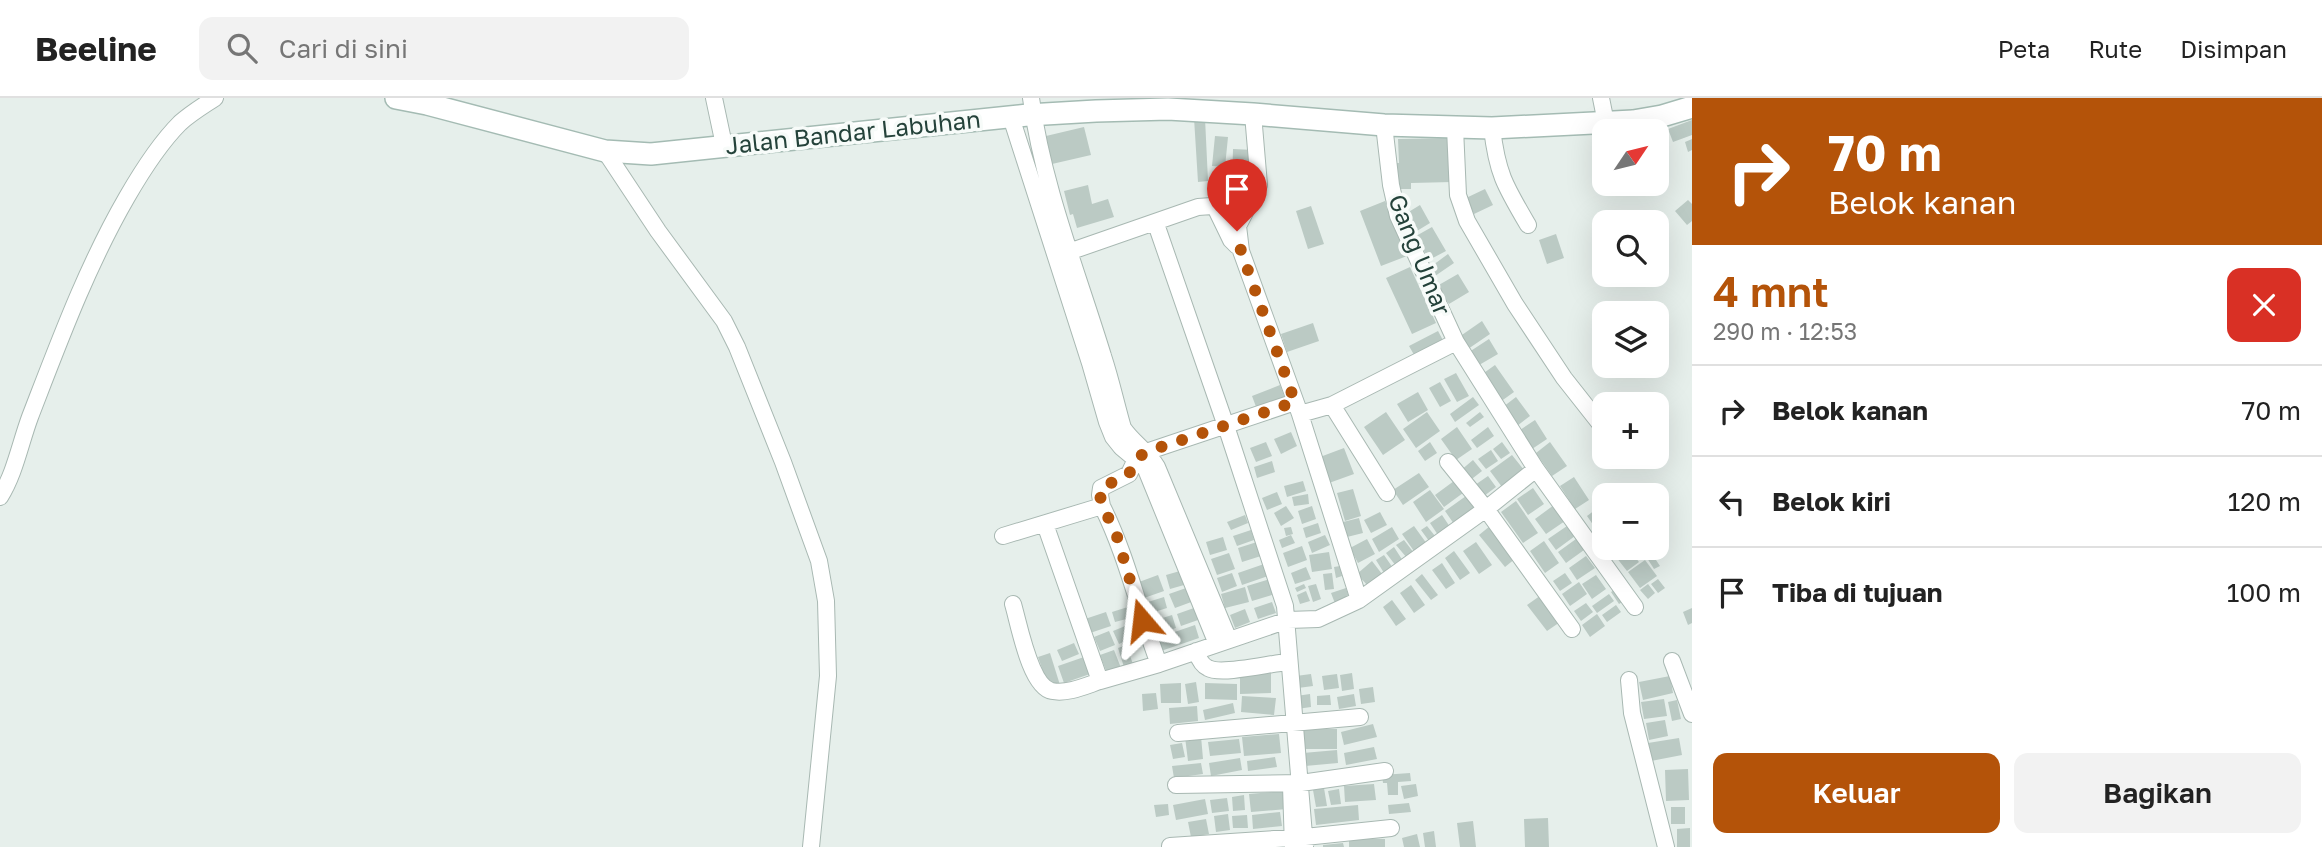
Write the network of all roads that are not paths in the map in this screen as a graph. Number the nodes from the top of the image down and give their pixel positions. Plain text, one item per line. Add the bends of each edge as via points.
1 (215, 98) edge
2 (396, 98) edge
3 (714, 98) edge
4 (1601, 98) edge
5 (1168, 104) edge
6 (1032, 106) edge
7 (1692, 107) edge
8 (1253, 114) junction
9 (1011, 117) junction
10 (1605, 119) edge
11 (1645, 119) edge
12 (1592, 123) edge
13 (1384, 125) junction
14 (1455, 128) junction
15 (1492, 128) junction
16 (724, 145) junction
17 (605, 151) junction
18 (1041, 183) junction
19 (1156, 224) junction
20 (1528, 225) dead end
21 (1241, 251) junction
22 (1062, 254) junction
23 (1456, 342) junction
24 (1332, 405) junction
25 (1298, 408) junction
26 (1592, 414) edge
27 (1226, 426) junction
28 (1141, 455) junction
29 (1448, 462) dead end
30 (1536, 469) junction
31 (1387, 493) dead end
32 (0, 497) edge
33 (1102, 506) junction
34 (1486, 509) junction
35 (1045, 524) junction
36 (1003, 536) dead end
37 (1359, 600) junction
38 (1013, 604) dead end
39 (1635, 607) dead end
40 (1282, 622) junction
41 (1572, 629) dead end
42 (1223, 642) junction
43 (1196, 650) junction
44 (1672, 661) dead end
45 (1280, 663) junction
46 (1159, 664) junction
47 (1629, 680) dead end
48 (1100, 681) junction
49 (1692, 714) edge
50 (1360, 717) dead end
51 (1289, 722) junction
52 (1178, 733) dead end
53 (1385, 771) dead end
54 (1296, 782) junction
55 (1176, 785) dead end
56 (1391, 828) dead end
57 (1299, 842) edge
58 (1170, 846) edge
59 (810, 847) edge
60 (1666, 847) edge

1 - 32 street via 165,140 105,234
2 - 17 main road, Jalan Bandar Labuhan
3 - 16 street
4 - 10 street
5 - 6 main road, Jalan Bandar Labuhan
5 - 8 main road, Jalan Bandar Labuhan
6 - 9 main road, Jalan Bandar Labuhan
6 - 18 street
7 - 11 main road, Jalan Bandar Labuhan
8 - 13 main road, Jalan Bandar Labuhan
8 - 21 street via 1259,185 1238,226
9 - 16 main road, Jalan Bandar Labuhan
9 - 18 street
12 - 15 main road, Jalan Bandar Labuhan
13 - 14 main road, Jalan Bandar Labuhan
13 - 23 street, Gang Umar via 1398,216
14 - 15 main road, Jalan Bandar Labuhan
14 - 26 street via 1459,202 1467,221 1515,304
15 - 20 street via 1500,176
16 - 17 main road, Jalan Bandar Labuhan via 651,154
17 - 59 street via 724,321 819,561 826,601 828,676
18 - 22 street
19 - 21 street via 1212,206
19 - 22 street
19 - 27 street
21 - 25 street
22 - 28 street via 1107,422 1121,447
23 - 24 street
23 - 30 street, Gang Umar
24 - 25 street
24 - 31 street
25 - 27 street
25 - 37 street
27 - 28 street
27 - 40 street via 1273,566
28 - 33 street via 1129,474 1101,488
28 - 42 street via 1152,469
29 - 34 street
30 - 34 street
30 - 39 street, Gang Umar
33 - 35 street
33 - 46 street via 1115,530
34 - 37 street
34 - 41 street
35 - 36 street
35 - 48 street
37 - 40 street via 1318,619
38 - 48 street via 1035,676 1046,689 1069,690
40 - 42 street
40 - 45 street
40 - 51 street
42 - 43 street
43 - 45 street via 1209,669
43 - 46 street
44 - 49 street
45 - 51 street
46 - 48 street
47 - 60 street via 1632,713
50 - 51 street
51 - 52 street
51 - 54 street
53 - 54 street
54 - 55 street
54 - 57 street
56 - 57 street
57 - 58 street

